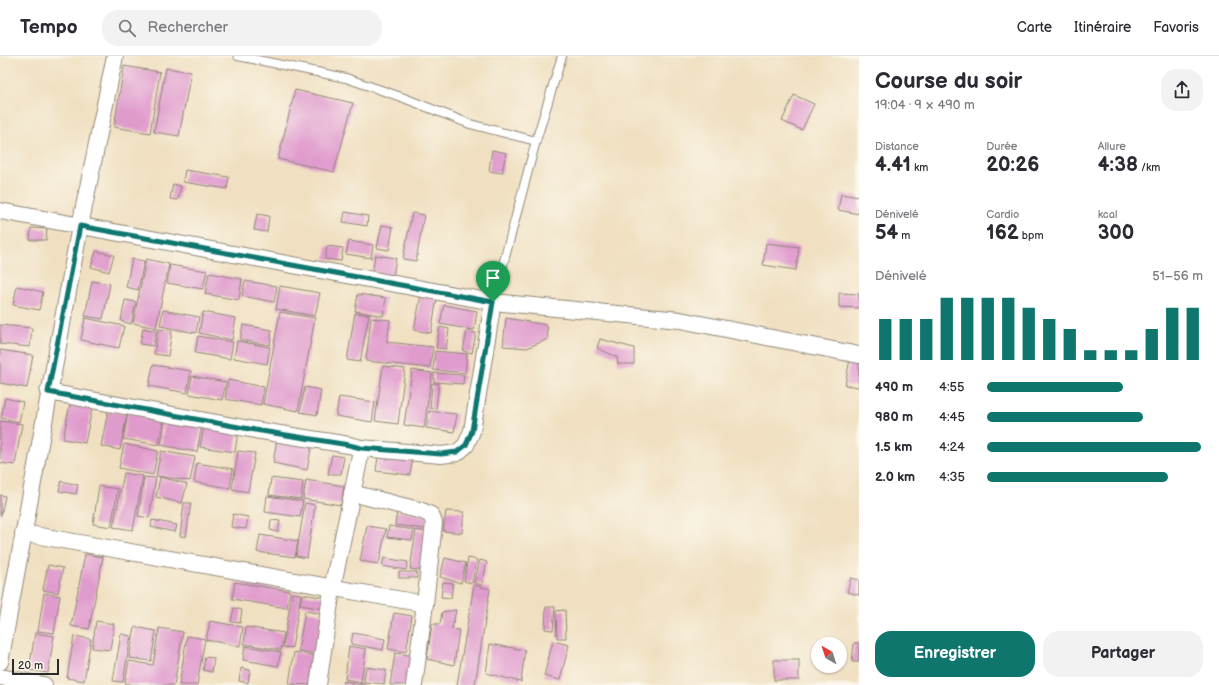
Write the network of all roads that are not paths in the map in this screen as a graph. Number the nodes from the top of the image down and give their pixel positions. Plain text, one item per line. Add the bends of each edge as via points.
1 (115, 56) edge
2 (238, 56) edge
3 (562, 56) edge
4 (536, 140) junction
5 (0, 211) edge
6 (80, 226) junction
7 (493, 302) junction
8 (859, 355) edge
9 (48, 392) junction
10 (361, 448) junction
11 (352, 493) junction
12 (23, 533) junction
13 (332, 588) junction
14 (425, 604) junction
15 (0, 662) edge
16 (0, 677) edge
17 (44, 685) edge
18 (318, 685) edge
19 (414, 685) edge

1 - 6 street
2 - 4 lane via 346,78 470,124
3 - 4 lane
4 - 7 lane
5 - 6 street
6 - 7 street
6 - 9 street
7 - 8 street via 680,320
7 - 10 street via 472,431 466,445 457,452 441,454
9 - 10 street
9 - 12 street
10 - 11 street
11 - 13 street
11 - 14 street via 430,515 434,523
12 - 13 street
12 - 15 street
13 - 14 street
13 - 18 street
14 - 19 street
16 - 17 street

